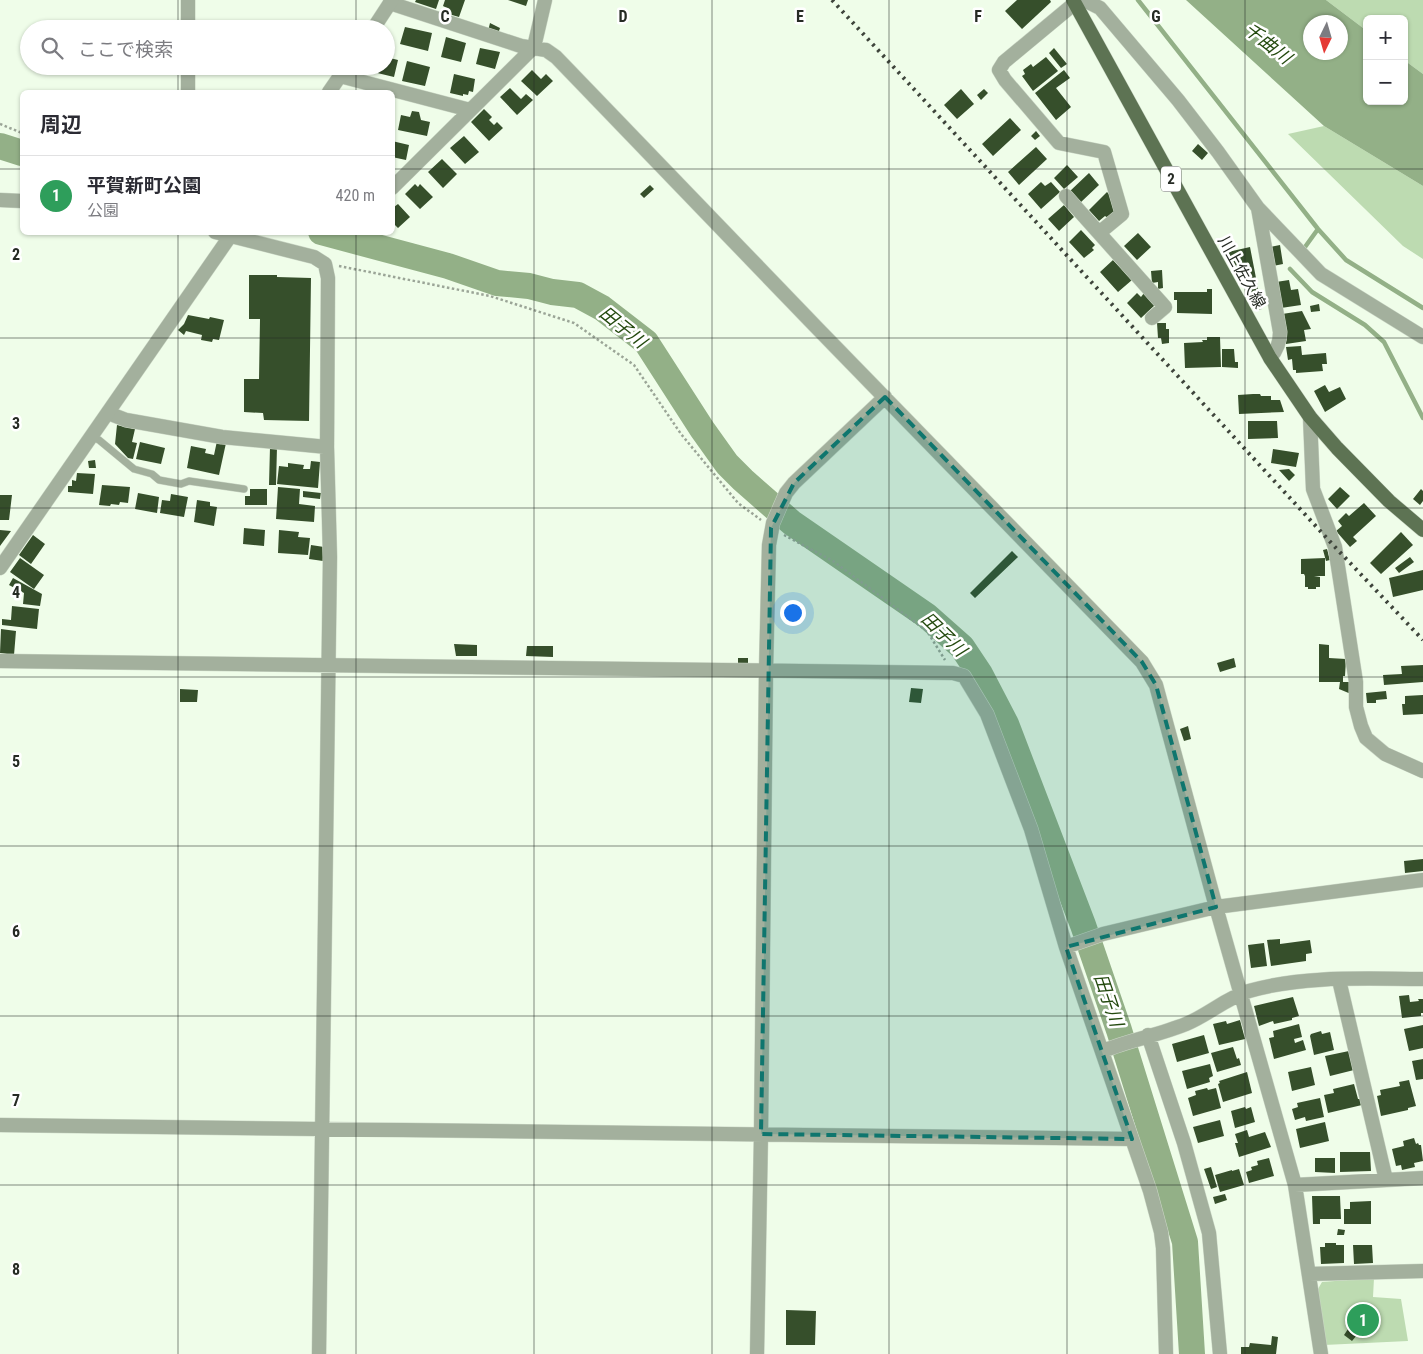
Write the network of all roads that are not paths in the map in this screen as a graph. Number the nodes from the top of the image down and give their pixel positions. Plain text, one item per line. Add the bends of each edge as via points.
1 (188, 0) edge
2 (545, 0) edge
3 (391, 1) edge
4 (1074, 1) edge
5 (188, 20) edge
6 (378, 20) edge
7 (534, 47) junction
8 (188, 75) edge
9 (340, 75) edge
10 (356, 75) edge
11 (188, 90) edge
12 (329, 90) edge
13 (470, 110) junction
14 (395, 185) edge
15 (1066, 196) dead end
16 (0, 200) edge
17 (20, 201) edge
18 (1258, 208) junction
19 (1099, 233) junction
20 (231, 235) edge
21 (236, 235) edge
22 (1152, 318) dead end
23 (1423, 337) edge
24 (1270, 358) junction
25 (885, 397) junction
26 (108, 413) junction
27 (1310, 417) junction
28 (92, 437) junction
29 (327, 447) junction
30 (244, 489) dead end
31 (1423, 530) edge
32 (0, 568) edge
33 (0, 661) edge
34 (329, 666) junction
35 (766, 670) junction
36 (1423, 771) edge
37 (1423, 880) edge
38 (1216, 907) junction
39 (1071, 945) junction
40 (1423, 979) edge
41 (1339, 980) junction
42 (1240, 994) junction
43 (1142, 1037) junction
44 (1107, 1049) junction
45 (0, 1125) edge
46 (322, 1130) junction
47 (761, 1134) junction
48 (1132, 1139) junction
49 (1423, 1178) edge
50 (1386, 1180) junction
51 (1295, 1185) junction
52 (1423, 1270) edge
53 (1308, 1274) junction
54 (320, 1354) edge
55 (757, 1354) edge
56 (1166, 1354) edge
57 (1220, 1354) edge
58 (1321, 1354) edge

1 - 5 street
2 - 7 street
3 - 6 street
3 - 7 street via 521,46
4 - 18 street via 1084,0 1100,8 1178,100
4 - 19 street via 1004,62 999,70 1059,143 1104,152 1122,214
4 - 24 main road, 川上佐久線 / 2
7 - 13 street
7 - 25 street via 556,57
8 - 11 street
9 - 12 street
10 - 13 street
13 - 14 street
15 - 19 street
16 - 17 street
18 - 23 street via 1320,274
18 - 24 street via 1280,332 1280,341
19 - 22 street via 1165,307
20 - 26 street
21 - 29 street via 314,257 325,264 328,278
24 - 27 main road, 川上佐久線 / 2
25 - 35 street via 794,483 772,525
25 - 38 street via 1142,662 1156,685
26 - 28 street
26 - 29 street via 126,420 222,438
27 - 31 main road, 川上佐久線 / 2 via 1337,448
27 - 36 street via 1313,489 1335,547 1361,726 1366,738 1384,754
28 - 30 lane via 134,469 152,474 159,480
28 - 32 street
29 - 34 street
33 - 34 street
34 - 35 street
34 - 46 street
35 - 39 street via 953,673 964,676 990,722
35 - 47 street
37 - 38 street
38 - 39 street
38 - 42 street
39 - 44 street
40 - 41 street
41 - 42 street via 1279,985
41 - 50 street
42 - 43 street via 1185,1024
42 - 51 street
43 - 44 street
43 - 57 street via 1184,1143 1209,1233
44 - 48 street
45 - 46 street
46 - 47 street
46 - 54 street
47 - 48 street
47 - 55 street
48 - 56 street via 1161,1232
49 - 50 street
50 - 51 street
51 - 53 street
52 - 53 street
53 - 58 street

